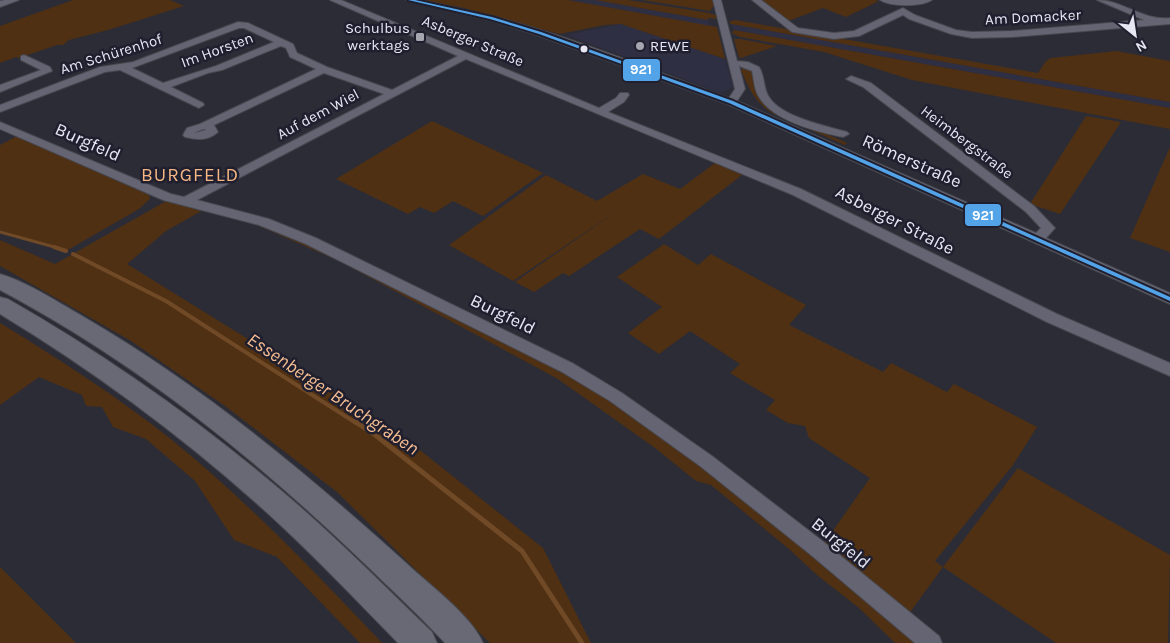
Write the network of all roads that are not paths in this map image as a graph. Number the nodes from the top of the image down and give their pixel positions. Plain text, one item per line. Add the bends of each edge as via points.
1 (15, 0) edge
2 (334, 0) edge
3 (410, 0) edge
4 (717, 0) edge
5 (756, 0) edge
6 (884, 0) edge
7 (928, 0) edge
8 (1101, 0) edge
9 (0, 4) edge
10 (903, 7) junction
11 (1170, 21) edge
12 (1157, 22) junction
13 (1170, 27) edge
14 (282, 42) junction
15 (464, 56) junction
16 (24, 58) dead end
17 (732, 62) junction
18 (124, 68) junction
19 (324, 69) junction
20 (851, 79) dead end
21 (0, 80) edge
22 (13, 84) junction
23 (162, 87) junction
24 (0, 89) edge
25 (391, 93) junction
26 (624, 95) dead end
27 (731, 102) junction
28 (199, 105) dead end
29 (0, 109) edge
30 (600, 112) junction
31 (0, 125) edge
32 (204, 126) dead end
33 (843, 134) dead end
34 (187, 201) junction
35 (1038, 239) junction
36 (0, 281) edge
37 (1170, 299) edge
38 (0, 304) edge
39 (1170, 370) edge
40 (421, 643) edge
41 (467, 643) edge
42 (931, 643) edge

1 - 9 street
2 - 15 street, Asberger Straße
3 - 27 street, Römerstraße via 540,33
4 - 17 street
5 - 10 street via 795,30 834,36 856,34
6 - 10 street
7 - 10 street
8 - 12 street
10 - 12 street, Am Domacker via 912,18 954,32 972,34 1012,34
11 - 12 street, Am Domacker
12 - 13 street
14 - 18 street, Am Schürenhof via 245,25 238,25
14 - 19 street, Am Schürenhof via 290,46 293,55
14 - 23 street, Im Horsten via 220,68
15 - 25 street, Auf dem Wiel
15 - 30 street, Asberger Straße
16 - 22 street via 47,71
17 - 27 street via 740,89
17 - 33 street, Römerstraße via 756,69 763,96 776,109 826,132
18 - 23 street, Im Horsten
18 - 29 street, Am Schürenhof via 103,69
19 - 25 street, Am Schürenhof
19 - 32 street
20 - 35 street, Heimbergstraße via 867,85 1030,210 1048,228
21 - 22 street
22 - 24 street
23 - 28 street, Im Horsten
25 - 34 street, Auf dem Wiel
26 - 30 street
27 - 35 street, Römerstraße
30 - 39 street, Asberger Straße via 797,192 1060,322
31 - 34 street, Burgfeld via 158,194
34 - 42 street, Burgfeld via 264,222 311,241 581,376 706,461
35 - 37 street, Römerstraße
36 - 41 highway via 45,305 184,393 326,509
38 - 40 highway via 68,344 186,428 311,534

